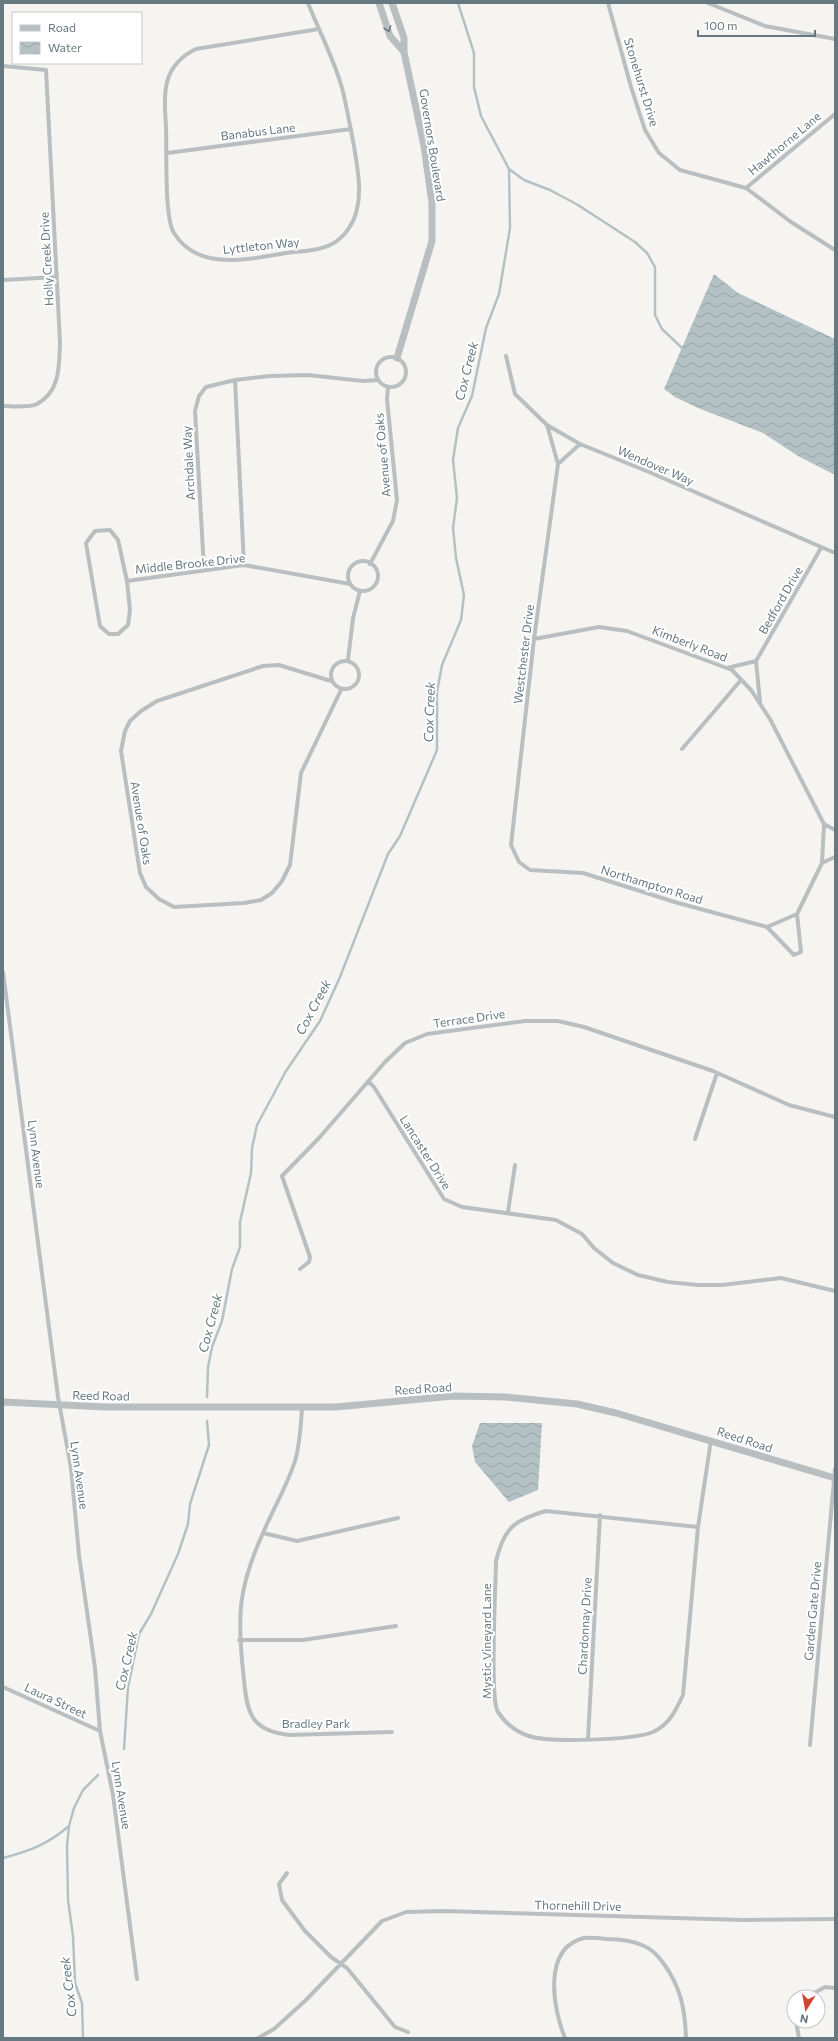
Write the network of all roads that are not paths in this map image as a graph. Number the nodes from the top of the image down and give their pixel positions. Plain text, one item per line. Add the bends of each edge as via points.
1 (308, 3) edge
2 (379, 3) edge
3 (392, 3) edge
4 (608, 3) edge
5 (708, 3) edge
6 (319, 29) junction
7 (835, 39) edge
8 (404, 52) junction
9 (3, 66) edge
10 (835, 114) edge
11 (351, 129) junction
12 (167, 153) junction
13 (746, 188) junction
14 (835, 250) edge
15 (57, 277) junction
16 (3, 280) edge
17 (506, 356) dead end
18 (397, 358) junction
19 (235, 380) junction
20 (378, 380) junction
21 (388, 387) junction
22 (3, 406) edge
23 (547, 425) junction
24 (580, 444) junction
25 (558, 464) junction
26 (822, 548) junction
27 (835, 553) edge
28 (370, 564) junction
29 (244, 565) junction
30 (204, 569) junction
31 (127, 580) junction
32 (350, 584) junction
33 (360, 591) junction
34 (534, 639) junction
35 (348, 660) junction
36 (756, 661) junction
37 (727, 668) junction
38 (741, 680) junction
39 (331, 681) junction
40 (341, 690) junction
41 (760, 704) junction
42 (682, 749) dead end
43 (824, 824) junction
44 (835, 830) edge
45 (835, 857) edge
46 (822, 863) junction
47 (530, 870) joint
48 (797, 914) junction
49 (768, 927) junction
50 (3, 972) edge
51 (5, 1012) edge
52 (717, 1073) junction
53 (368, 1081) junction
54 (835, 1117) edge
55 (695, 1139) dead end
56 (516, 1164) dead end
57 (508, 1212) junction
58 (300, 1269) dead end
59 (835, 1292) edge
60 (3, 1402) edge
61 (60, 1406) junction
62 (302, 1408) junction
63 (711, 1440) junction
64 (835, 1469) edge
65 (834, 1478) edge
66 (600, 1515) junction
67 (398, 1518) dead end
68 (698, 1527) junction
69 (262, 1533) junction
70 (396, 1626) dead end
71 (239, 1640) junction
72 (3, 1687) edge
73 (100, 1731) junction
74 (392, 1732) dead end
75 (588, 1739) junction
76 (810, 1745) dead end
77 (287, 1873) dead end
78 (835, 1919) edge
79 (340, 1963) junction
80 (137, 1979) dead end
81 (835, 1988) edge
82 (821, 1989) edge
83 (408, 2032) dead end
84 (258, 2038) edge
85 (565, 2038) edge
86 (686, 2038) edge

1 - 6 street, Lyttleton Way
2 -> 8 street, Governors Boulevard via 390,36
3 - 8 street, Governors Boulevard via 404,38
4 - 13 street, Stonehurst Drive via 643,123 659,153 680,170
5 - 7 street via 765,26
6 - 11 street, Lyttleton Way via 342,87
6 - 12 street, Lyttleton Way via 204,47 181,58 170,73 165,92
8 - 18 street, Governors Boulevard via 424,146 432,203 432,241
9 - 15 street, Holly Creek Drive via 46,70
10 - 13 street, Hawthorne Lane
11 - 12 street, Banabus Lane
11 - 12 street, Lyttleton Way via 359,188 357,210 347,231 327,246 255,258 226,260 202,256 190,251 180,242 173,232 168,213
13 - 14 street, Stonehurst Drive
15 - 16 street
15 - 22 street, Holly Creek Drive via 60,342 57,382 49,394 37,404
17 - 23 street, Wendover Way via 515,394
18 - 20 street via 394,356 382,359 375,369
18 - 21 street via 404,363 406,375 400,385
19 - 20 street, Archdale Way via 308,375 363,381
19 - 29 street
19 - 30 street, Archdale Way via 206,387 199,396 195,411
20 - 21 street
21 - 28 street, Avenue of Oaks via 397,500 393,521
23 - 24 street, Wendover Way
23 - 25 street
24 - 25 street
24 - 26 street, Wendover Way
25 - 34 street, Westchester Drive
26 - 27 street, Wendover Way
26 - 36 street, Bedford Drive
28 - 32 street via 366,561 354,563 348,573
28 - 33 street via 377,570 378,579 371,589
29 - 30 street, Middle Brooke Drive
29 - 32 street, Middle Brooke Drive
30 - 31 street, Middle Brooke Drive
31 - 31 street, Middle Brooke Drive via 118,540 110,530 95,531 86,543 100,626 109,634 118,634 128,625 130,610
32 - 33 street
33 - 35 street via 353,618
34 - 37 street, Kimberly Road via 599,627 628,631
34 - 47 street, Westchester Drive via 511,845 519,862
35 - 39 street via 337,662 333,667
35 - 40 street via 358,666 360,677 354,687
36 - 37 street
36 - 41 street
37 - 38 street, Kimberly Road
38 - 41 street, Kimberly Road
38 - 42 street
39 - 40 street
39 - 40 street, Avenue of Oaks via 279,665 263,666 157,701 140,711 130,722 125,731 121,751 136,854 146,887 174,907 244,903 261,900 272,893 290,866 302,773
41 - 43 street, Kimberly Road
43 - 44 street
43 - 46 street
45 - 46 street
46 - 48 street
47 - 49 street, Northampton Road via 582,873 678,903
48 - 49 street
48 - 49 street via 801,952 794,955
50 - 51 street, Lynn Avenue
51 - 61 street, Lynn Avenue
52 - 53 street, Terrace Drive via 584,1027 539,1020 428,1034 405,1043
52 - 54 street, Terrace Drive via 789,1105
52 - 55 street
53 - 57 street, Lancaster Drive via 444,1199 462,1206
53 - 58 street, Terrace Drive via 282,1176 310,1257 309,1262
56 - 57 street
57 - 59 street, Lancaster Drive via 556,1220 569,1226 582,1234 594,1248 613,1263 638,1275 698,1285 722,1285 781,1278
60 - 61 street, Reed Road
61 - 62 street, Reed Road
61 - 73 street, Lynn Avenue via 71,1468
62 - 63 street, Reed Road via 453,1396 506,1397 577,1404
62 - 69 street, Bradley Park via 300,1441 294,1463
63 - 65 street, Reed Road
63 - 68 street, Mystic Vineyard Lane
64 - 65 street, Garden Gate Drive
65 - 76 street, Garden Gate Drive
66 - 68 street, Mystic Vineyard Lane
66 - 75 street, Chardonnay Drive
66 - 75 street, Mystic Vineyard Lane via 546,1511 528,1516 513,1526 501,1541 496,1561 494,1688 497,1711 513,1729 530,1737
67 - 69 street via 297,1541
68 - 75 street, Mystic Vineyard Lane via 683,1695 674,1714 653,1732 633,1737
69 - 71 street, Bradley Park via 248,1568 242,1593
70 - 71 street via 303,1640
71 - 74 street, Bradley Park via 248,1710 265,1729 273,1733 290,1735
72 - 73 street, Laura Street
73 - 80 street, Lynn Avenue via 113,1795
77 - 79 street via 279,1884 282,1900 305,1931
78 - 79 street, Thornehill Drive via 743,1920 406,1912 382,1921
79 - 83 street via 347,1968 386,2018 395,2027
79 - 84 street, Thornehill Drive via 306,2000 274,2029
81 - 82 street
85 - 86 street via 554,1999 558,1960 568,1946 584,1938 624,1939 646,1946 658,1956 674,1979 682,1998

